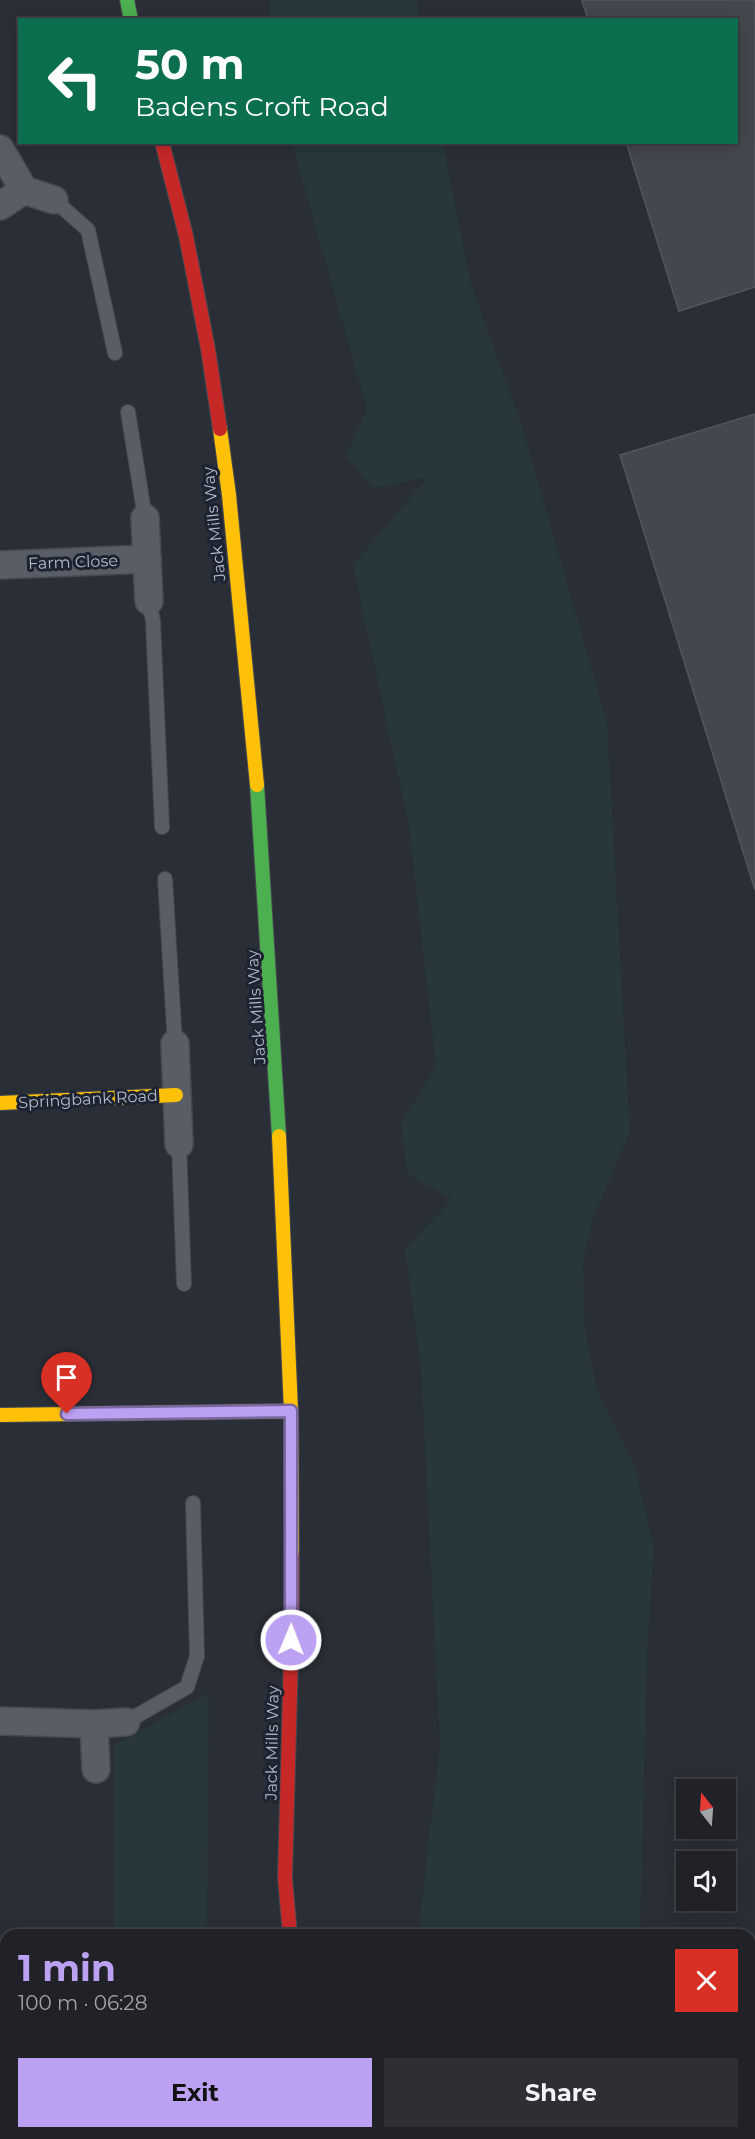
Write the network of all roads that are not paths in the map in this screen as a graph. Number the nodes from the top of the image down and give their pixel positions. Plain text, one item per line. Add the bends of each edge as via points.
1 (127, 0) edge
2 (131, 18) edge
3 (163, 144) edge
4 (0, 149) edge
5 (24, 190) junction
6 (54, 200) joint
7 (0, 206) edge
8 (115, 353) dead end
9 (128, 412) dead end
10 (145, 518) joint
11 (147, 559) junction
12 (0, 565) edge
13 (150, 601) joint
14 (162, 827) dead end
15 (165, 879) dead end
16 (175, 1044) joint
17 (176, 1095) junction
18 (0, 1103) edge
19 (179, 1144) joint
20 (184, 1284) dead end
21 (291, 1411) junction
22 (0, 1415) edge
23 (193, 1503) dead end
24 (0, 1721) edge
25 (126, 1722) joint
26 (94, 1724) junction
27 (96, 1769) dead end
28 (285, 1878) junction
29 (276, 1906) dead end
30 (289, 1929) edge

1 - 2 main road
3 - 21 main road, Jack Mills Way via 186,236 208,349 230,506 260,812 277,1079
4 - 5 street
5 - 6 street
5 - 7 street
6 - 8 lane via 88,230
9 - 10 lane
10 - 11 street
11 - 12 street, Farm Close
11 - 13 street
13 - 14 lane
15 - 16 lane
16 - 17 street, Springbank Road
17 - 18 main road, Springbank Road
17 - 19 street, Springbank Road
19 - 20 lane
21 - 22 main road
21 - 28 main road, Jack Mills Way via 292,1617
23 - 25 lane via 197,1656 187,1687
24 - 26 street
25 - 26 street
26 - 27 street
28 - 29 main road, Jack Mills Way
28 - 30 main road, Jack Mills Way

